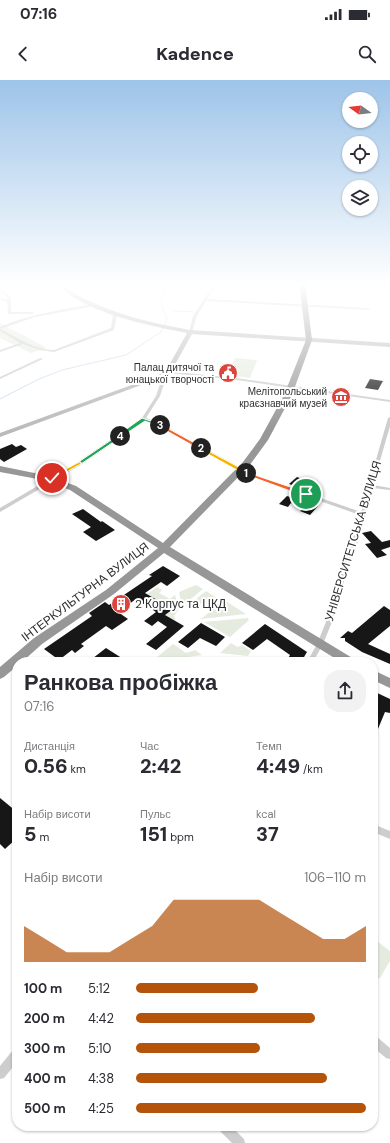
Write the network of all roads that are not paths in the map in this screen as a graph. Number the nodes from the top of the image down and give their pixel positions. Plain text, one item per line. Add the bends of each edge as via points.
1 (4, 332) edge
2 (108, 332) edge
3 (190, 332) joint
4 (308, 332) edge
5 (309, 340) junction
6 (22, 343) junction
7 (390, 345) edge
8 (0, 351) edge
9 (41, 359) dead end
10 (168, 372) junction
11 (161, 376) junction
12 (0, 378) edge
13 (292, 386) junction
14 (390, 401) edge
15 (390, 418) edge
16 (144, 419) junction
17 (0, 435) edge
18 (0, 468) edge
19 (239, 470) junction
20 (52, 478) junction
21 (371, 486) junction
22 (390, 489) edge
23 (0, 510) edge
24 (363, 514) junction
25 (164, 548) junction
26 (320, 644) junction
27 (20, 657) edge
28 (313, 657) edge
29 (342, 657) edge
30 (12, 664) edge
31 (0, 674) edge
32 (378, 677) edge
33 (390, 683) edge
34 (378, 830) edge
35 (390, 835) edge
36 (378, 1045) edge
37 (390, 1054) edge
38 (12, 1060) edge
39 (0, 1074) edge
40 (228, 1131) edge
41 (240, 1143) edge

1 - 6 street
2 - 6 street via 49,352
3 - 5 main road
3 - 10 main road
4 - 5 highway, ІНТЕРКУЛЬТУРНА ВУЛИЦЯ
5 - 7 main road
5 - 13 highway, ІНТЕРКУЛЬТУРНА ВУЛИЦЯ
6 - 8 street
9 - 12 street
10 - 11 main road
10 - 13 street
11 - 16 street via 163,381 158,396
11 - 17 main road
13 - 14 street
13 - 19 highway, ІНТЕРКУЛЬТУРНА ВУЛИЦЯ via 264,440
15 - 21 street, УНІВЕРСИТЕТСЬКА ВУЛИЦЯ
16 - 19 street via 156,423
16 - 20 street via 77,465
18 - 20 highway
19 - 24 street
19 - 25 highway, ІНТЕРКУЛЬТУРНА ВУЛИЦЯ
20 - 23 street
20 - 25 highway via 72,488
21 - 22 street
21 - 24 street, УНІВЕРСИТЕТСЬКА ВУЛИЦЯ
24 - 26 street, УНІВЕРСИТЕТСЬКА ВУЛИЦЯ
25 - 26 highway
25 - 27 highway, ІНТЕРКУЛЬТУРНА ВУЛИЦЯ via 110,592 38,641
26 - 28 street, УНІВЕРСИТЕТСЬКА ВУЛИЦЯ
26 - 29 highway
30 - 31 highway, ІНТЕРКУЛЬТУРНА ВУЛИЦЯ
32 - 33 highway
34 - 35 street
36 - 37 street
38 - 39 street
40 - 41 street

